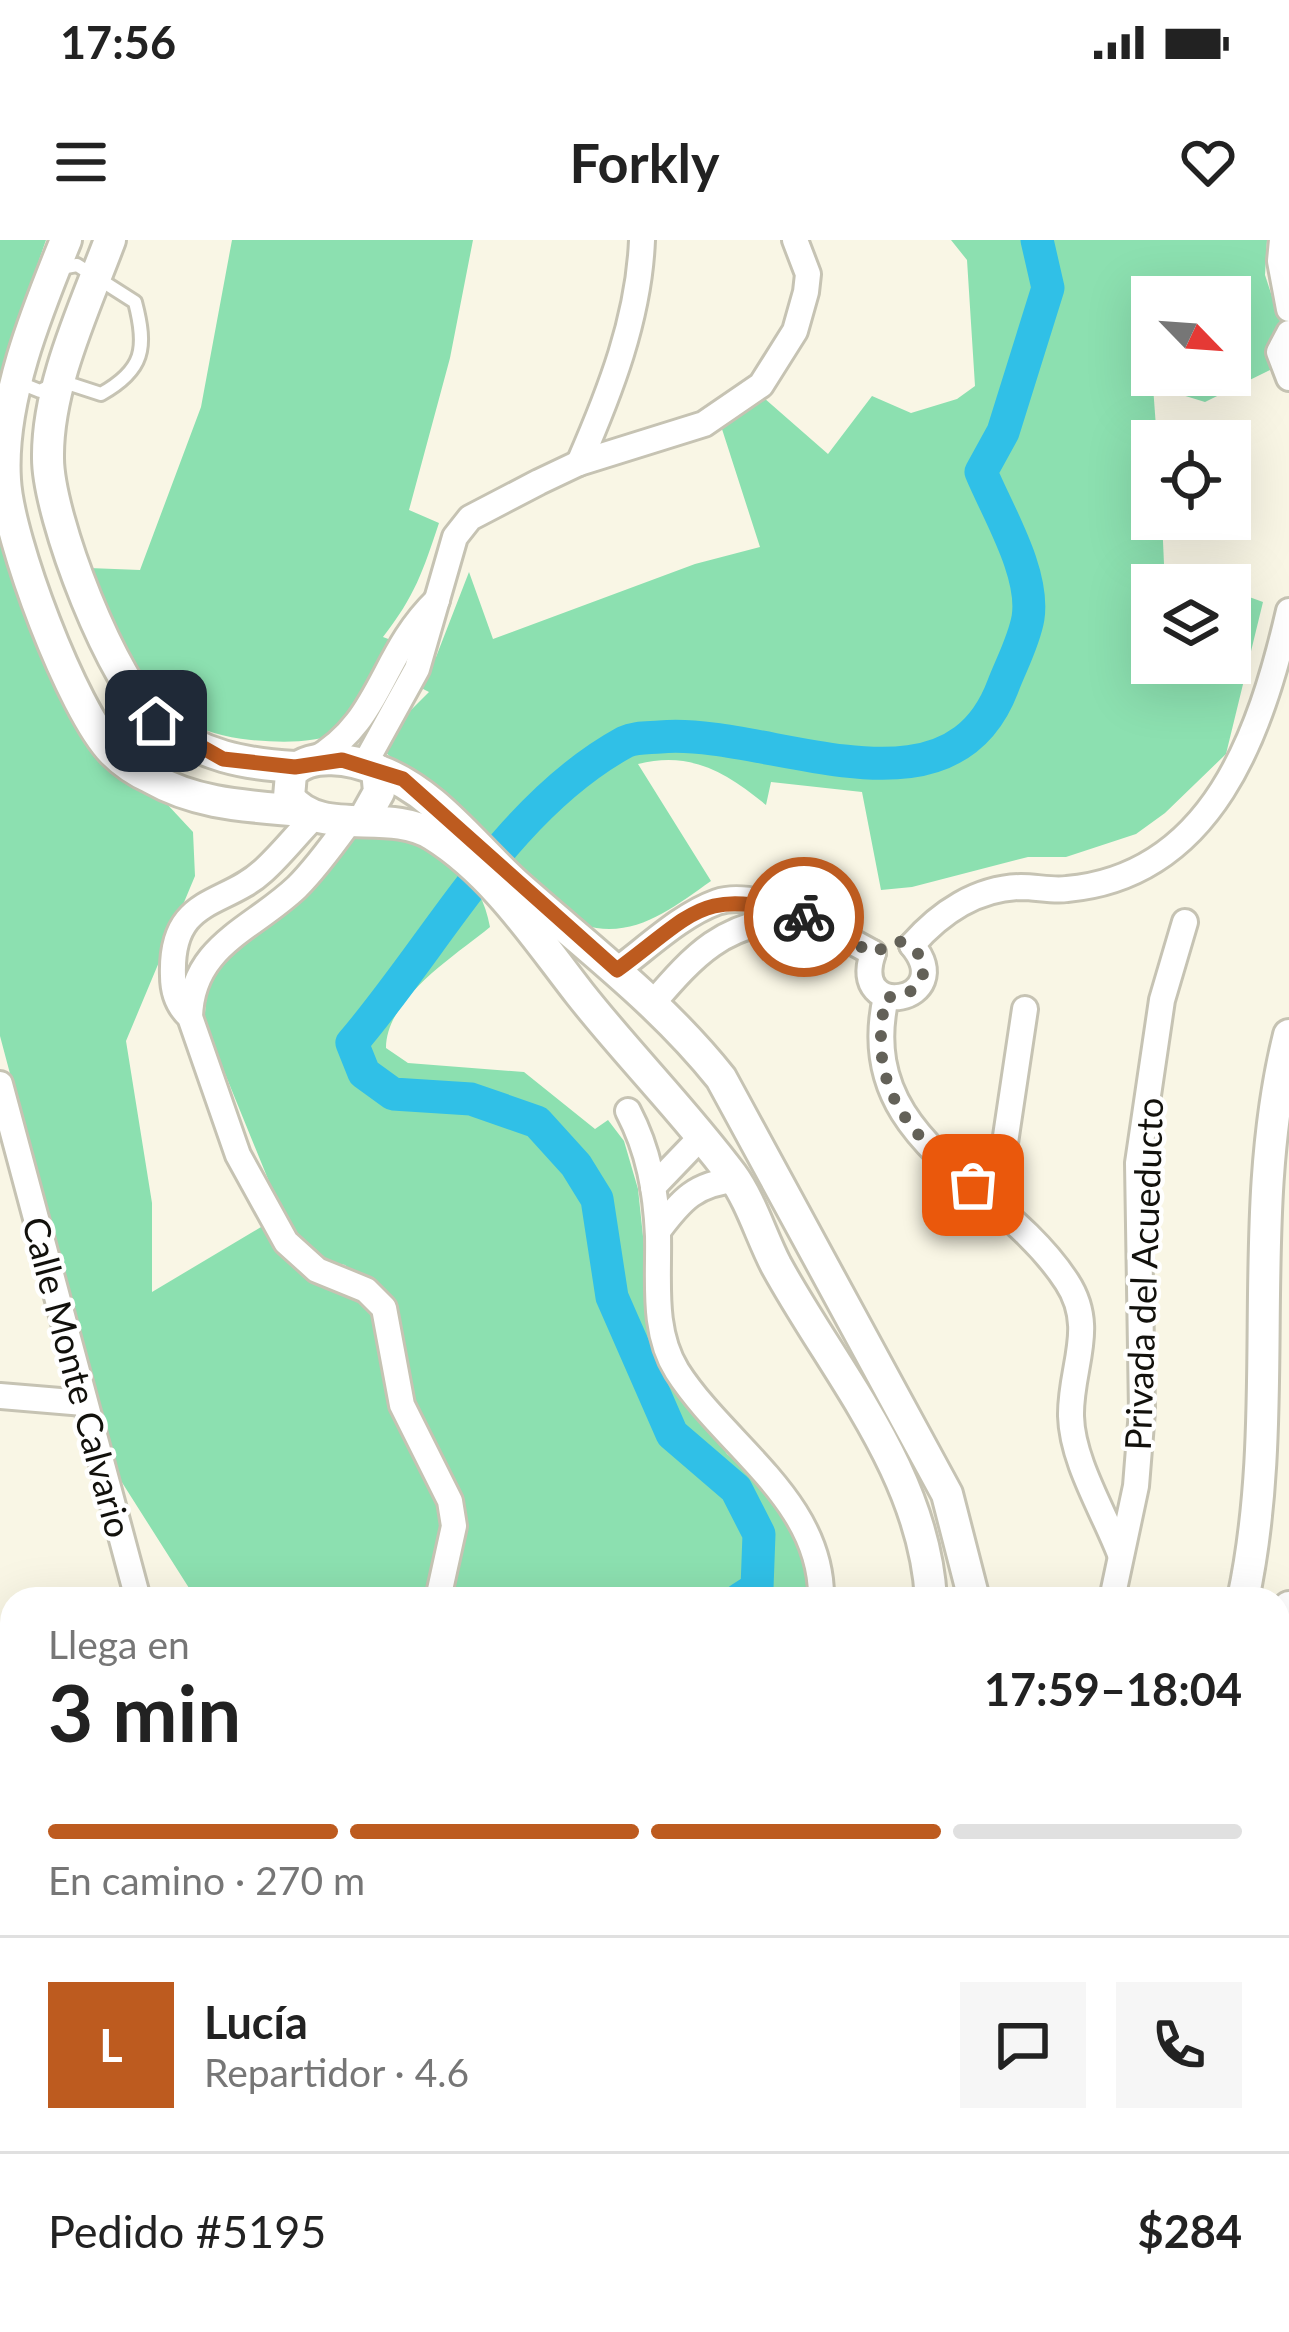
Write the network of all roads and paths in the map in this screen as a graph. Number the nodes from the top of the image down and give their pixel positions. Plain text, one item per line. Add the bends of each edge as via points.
1 (110, 240) edge
2 (642, 240) edge
3 (795, 240) edge
4 (1282, 240) edge
5 (60, 255) edge
6 (97, 276) junction
7 (1289, 309) edge
8 (1289, 333) edge
9 (1289, 379) edge
10 (61, 381) junction
11 (20, 383) junction
12 (579, 463) junction
13 (437, 600) junction
14 (1289, 611) edge
15 (302, 765) junction
16 (370, 768) junction
17 (308, 814) junction
18 (358, 819) junction
19 (441, 828) junction
20 (260, 875) junction
21 (514, 894) junction
22 (282, 900) junction
23 (804, 916) junction
24 (683, 922) junction
25 (1184, 922) dead end
26 (912, 945) junction
27 (706, 949) junction
28 (873, 953) junction
29 (617, 970) junction
30 (886, 997) junction
31 (652, 1003) junction
32 (1025, 1009) dead end
33 (190, 1017) junction
34 (1289, 1035) edge
35 (0, 1084) edge
36 (628, 1111) dead end
37 (701, 1137) junction
38 (736, 1180) junction
39 (653, 1187) junction
40 (996, 1203) junction
41 (658, 1231) junction
42 (845, 1341) junction
43 (0, 1396) edge
44 (84, 1403) junction
45 (1121, 1556) junction
46 (135, 1587) edge
47 (441, 1587) edge
48 (820, 1587) edge
49 (930, 1587) edge
50 (971, 1587) edge
51 (1115, 1587) edge
52 (1244, 1587) edge

1 - 6 street
2 - 12 street via 636,301
3 - 12 street via 806,292 795,331 761,385 704,424
4 - 7 street
5 - 6 lane
5 - 11 street
6 - 10 street
6 - 10 lane via 135,302 145,339 128,379 101,394
8 - 9 street via 1279,352
10 - 11 lane via 40,391
10 - 15 street via 52,404 52,502 66,550 135,695 156,721 223,759
11 - 17 street via 5,481 16,536 89,719 113,753 180,793
12 - 13 street via 470,518 448,552
13 - 15 street via 412,624 353,734
13 - 16 street via 417,669
14 - 26 street via 1244,760 1214,808 1167,851 1119,878 971,898
15 - 16 street
15 - 17 street via 287,790
16 - 18 street via 379,792
16 - 19 street via 429,797
17 - 18 street
17 - 20 street
18 - 19 street
18 - 22 street
19 - 21 street
20 - 22 street via 269,896
20 - 33 street via 200,906 178,940 173,986
21 - 29 street
21 - 37 street
22 - 33 street via 204,963
23 - 24 street via 723,900
23 - 27 street via 751,922
23 - 28 street
24 - 27 street
24 - 29 street
25 - 45 street, Privada del Acueducto via 1162,1000 1138,1163 1142,1411
26 - 28 street via 884,943
26 - 30 street via 925,975 903,998
27 - 31 street
28 - 30 street, Privada del Acueducto via 872,986
29 - 31 street
30 - 40 street, Privada del Acueducto via 879,1031 892,1100 910,1127
31 - 42 street via 721,1078
32 - 40 street
33 - 47 street via 238,1155 286,1243 384,1308 402,1405 450,1501 454,1526
34 - 52 street via 1269,1131 1262,1442
35 - 44 street, Calle Monte Calvario
36 - 39 street
37 - 38 street
37 - 39 street
38 - 41 street via 704,1183
38 - 42 street via 777,1265
39 - 41 street
40 - 45 street, Privada del Acueducto via 1035,1240 1082,1313 1071,1418
41 - 48 street via 661,1336 735,1447 778,1485 818,1563
42 - 49 street via 925,1544
42 - 50 street via 896,1393 946,1494
43 - 44 street
44 - 46 street, Calle Monte Calvario
45 - 51 street, Privada del Acueducto

